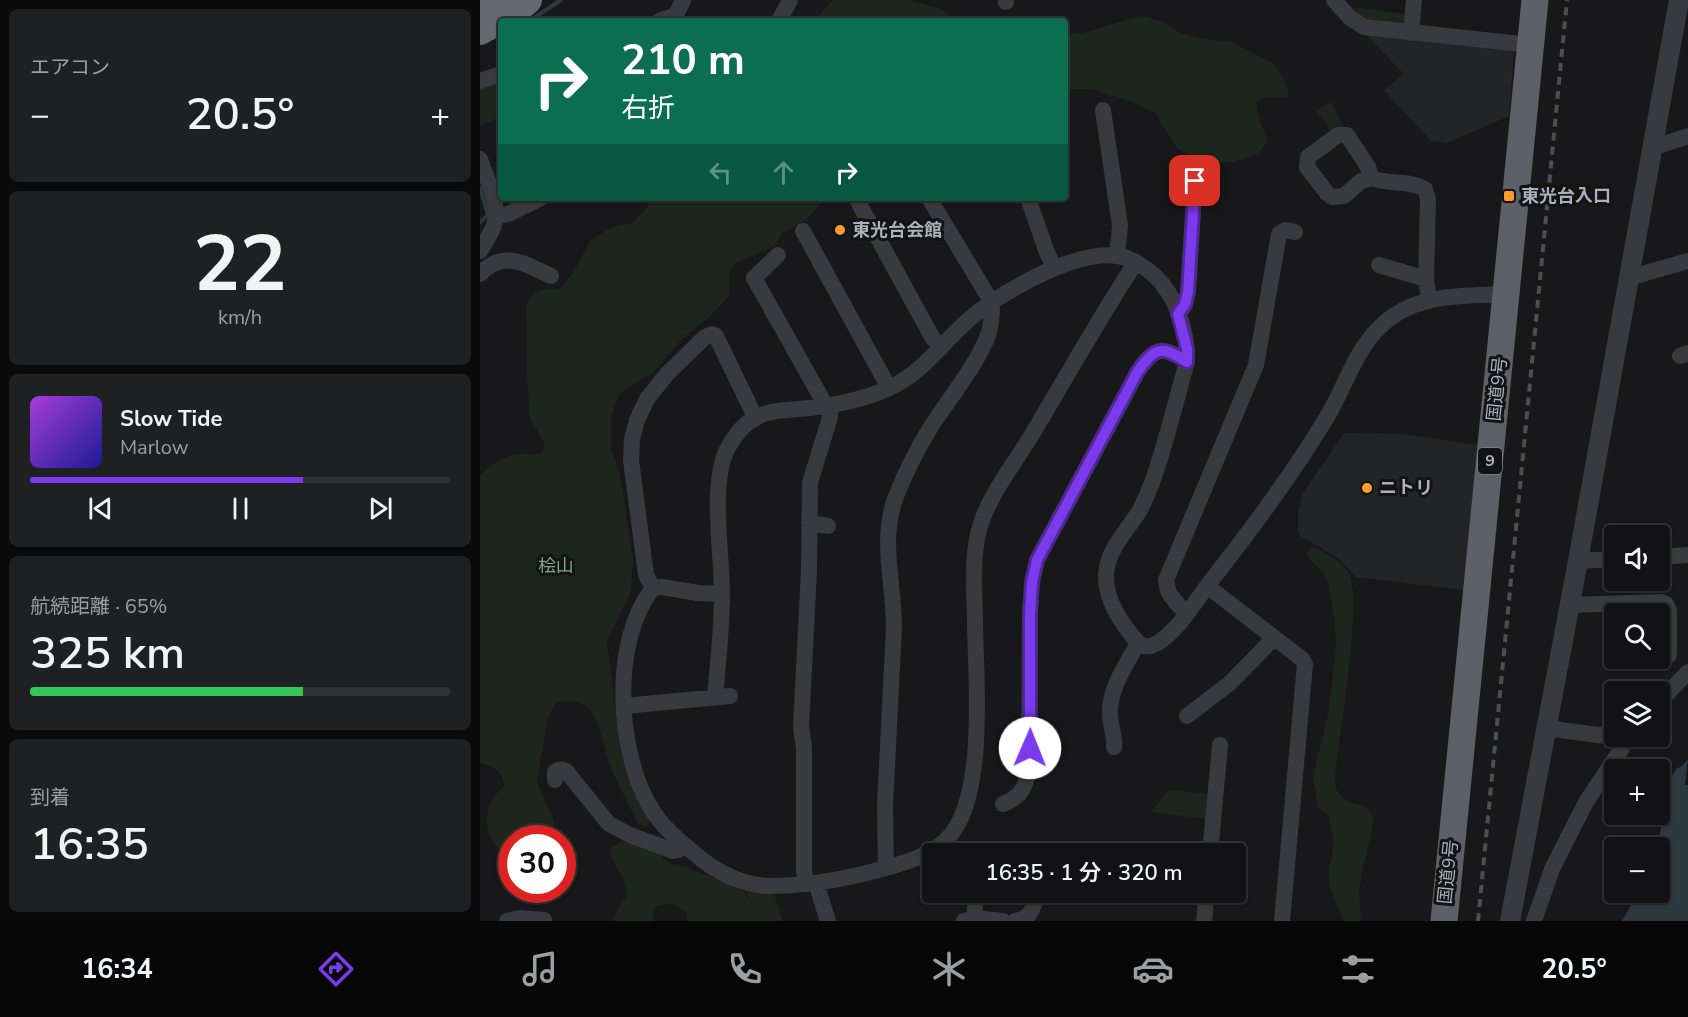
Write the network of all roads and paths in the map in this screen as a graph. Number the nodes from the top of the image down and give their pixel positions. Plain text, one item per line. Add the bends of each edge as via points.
1 (492, 0) edge
2 (502, 0) edge
3 (528, 0) edge
4 (683, 0) edge
5 (790, 0) edge
6 (1414, 0) edge
7 (1535, 0) edge
8 (1679, 0) edge
9 (1339, 2) edge
10 (480, 6) edge
11 (480, 14) edge
12 (503, 18) edge
13 (667, 18) edge
14 (781, 18) edge
15 (498, 21) edge
16 (480, 31) edge
17 (1411, 33) junction
18 (1532, 45) junction
19 (498, 75) edge
20 (480, 81) edge
21 (1103, 110) dead end
22 (1688, 136) edge
23 (1652, 148) junction
24 (480, 159) edge
25 (1371, 177) dead end
26 (1195, 181) dead end
27 (535, 201) edge
28 (858, 201) edge
29 (931, 201) edge
30 (1029, 201) edge
31 (496, 216) junction
32 (803, 231) dead end
33 (1295, 232) dead end
34 (480, 251) edge
35 (778, 255) dead end
36 (1117, 256) junction
37 (1688, 261) edge
38 (1136, 262) junction
39 (1379, 265) dead end
40 (1054, 268) junction
41 (480, 274) edge
42 (551, 276) dead end
43 (1628, 278) junction
44 (1426, 279) junction
45 (1507, 294) junction
46 (1429, 300) junction
47 (992, 303) junction
48 (1178, 314) junction
49 (941, 348) junction
50 (1187, 362) junction
51 (889, 388) junction
52 (828, 405) junction
53 (756, 417) junction
54 (809, 523) junction
55 (828, 526) dead end
56 (1688, 555) edge
57 (1670, 556) edge
58 (1604, 560) edge
59 (1578, 561) junction
60 (1207, 586) junction
61 (653, 588) junction
62 (722, 594) junction
63 (1630, 603) edge
64 (1666, 603) edge
65 (1604, 604) edge
66 (1569, 605) junction
67 (1187, 614) junction
68 (1274, 638) junction
69 (1138, 644) junction
70 (1688, 672) edge
71 (1670, 691) edge
72 (624, 706) junction
73 (1187, 716) dead end
74 (1546, 728) junction
75 (1604, 735) edge
76 (1220, 745) dead end
77 (1114, 747) dead end
78 (1623, 747) edge
79 (555, 780) dead end
80 (1003, 804) dead end
81 (952, 843) edge
82 (1211, 843) edge
83 (685, 846) junction
84 (922, 856) edge
85 (886, 868) junction
86 (811, 884) junction
87 (974, 903) edge
88 (1034, 903) edge
89 (1206, 903) edge
90 (544, 920) edge
91 (971, 920) edge
92 (507, 921) edge
93 (828, 921) edge
94 (1003, 921) edge
95 (1015, 921) edge
96 (1204, 921) edge
97 (1282, 921) edge
98 (1444, 921) edge
99 (1509, 921) edge
100 (1534, 921) edge

1 - 10 highway
2 - 11 highway
3 - 12 highway
4 - 13 street via 676,15
5 - 14 street
6 - 17 street
7 - 18 highway, 国道9号 / 9
8 - 23 street
9 - 17 street via 1350,18 1364,27
15 - 16 highway
17 - 18 street
18 - 45 highway, 国道9号 / 9
19 - 20 street
21 - 36 street via 1120,226
22 - 23 street
23 - 43 street
24 - 31 street
25 - 44 street via 1425,189
26 - 48 street via 1188,292
27 - 31 street
28 - 49 street
29 - 47 street
30 - 40 street
31 - 34 street
32 - 51 street
33 - 67 street via 1286,230 1279,234 1256,365 1166,580 1167,590
35 - 52 street via 749,283
36 - 38 street
36 - 40 street via 1092,257
37 - 43 street
38 - 48 street via 1164,286
38 - 81 street via 986,510 975,550 975,770
39 - 44 street
40 - 47 street
41 - 42 street via 495,262 510,260
43 - 59 street
44 - 46 street
45 - 46 street
45 - 98 highway, 国道9号 / 9
46 - 60 street via 1393,316 1368,339 1328,416 1271,503
47 - 49 street
47 - 85 street via 988,335 909,464 894,501 887,536 894,627 885,806
48 - 50 street
49 - 51 street
50 - 69 street via 1151,485 1110,556 1106,575 1113,606
50 - 80 street via 1163,350 1147,357 1037,560 1030,614 1029,770 1022,792
51 - 52 street
52 - 53 street
52 - 54 street via 830,417 810,483
53 - 61 street via 712,334 667,374 646,399 632,439 631,460 646,575
53 - 62 street via 734,437 722,460
54 - 55 street
54 - 86 street via 801,727 804,872
56 - 57 street
58 - 59 street
59 - 66 street
60 - 67 street
60 - 68 street
61 - 62 street
61 - 72 street via 641,608 627,649
62 - 72 street via 723,697
63 - 64 street
65 - 66 street
66 - 74 street
67 - 69 street via 1156,644
68 - 73 street via 1230,683
68 - 97 street via 1302,659 1306,670
69 - 77 street via 1111,699
70 - 71 street
72 - 83 street via 630,753 643,794 659,821
74 - 75 street
74 - 99 street
76 - 82 street
78 - 100 street via 1586,802 1552,869
79 - 83 street via 555,772 566,771 609,824 630,835 673,850
83 - 86 street via 735,879 758,886
84 - 85 street
85 - 86 street
86 - 93 street
87 - 91 street
88 - 95 street via 1030,915
89 - 96 street
90 - 92 street
91 - 94 street

